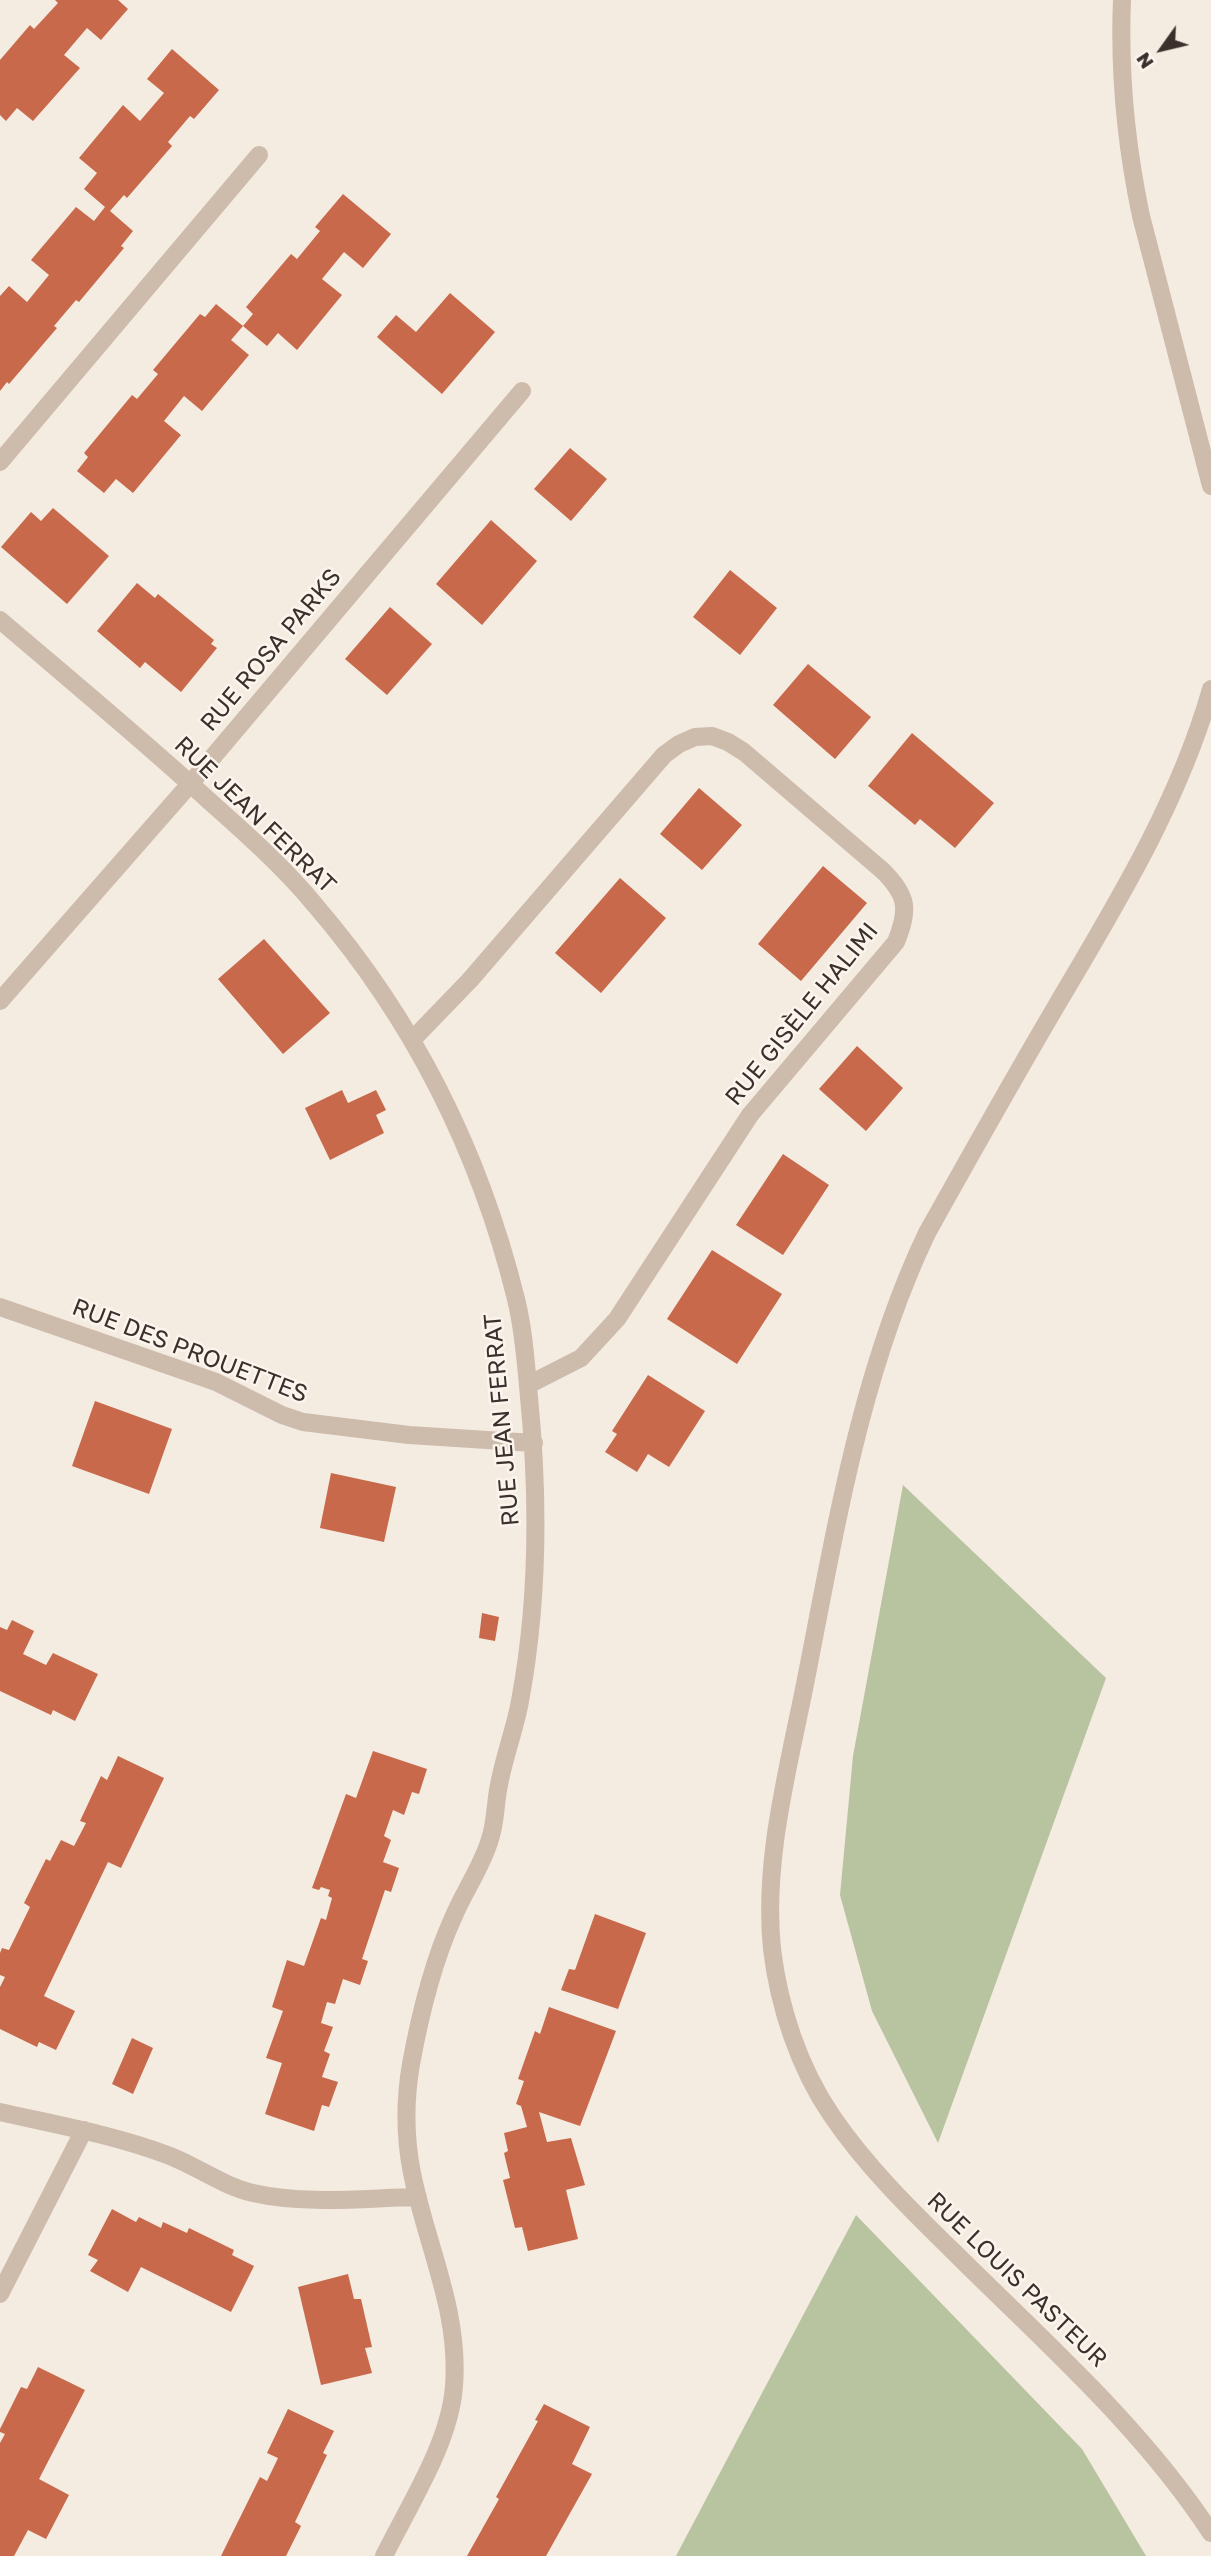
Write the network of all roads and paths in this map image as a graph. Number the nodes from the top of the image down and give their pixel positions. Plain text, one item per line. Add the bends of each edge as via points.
1 (1122, 0) edge
2 (259, 155) dead end
3 (522, 391) dead end
4 (0, 462) edge
5 (1211, 485) edge
6 (0, 620) edge
7 (1211, 689) edge
8 (190, 784) junction
9 (0, 1001) edge
10 (412, 1039) junction
11 (0, 1307) edge
12 (528, 1385) junction
13 (534, 1443) junction
14 (0, 2112) edge
15 (84, 2130) junction
16 (418, 2197) junction
17 (0, 2294) edge
18 (1211, 2533) edge
19 (384, 2556) edge

1 - 5 street via 1124,103 1133,179
2 - 4 street
3 - 8 street, RUE ROSA PARKS
6 - 8 street, RUE JEAN FERRAT
7 - 18 street, RUE LOUIS PASTEUR via 1167,808 912,1265 873,1377 825,1584 771,1881 772,1948 778,1982 799,2054 830,2114 912,2212 1113,2409 1167,2471
8 - 9 street, RUE ROSA PARKS
8 - 10 street, RUE JEAN FERRAT via 314,903 357,955
10 - 12 street, RUE JEAN FERRAT via 482,1187 517,1302
10 - 12 street, RUE GISÈLE HALIMI via 470,980 664,755 695,737 712,736 744,752 883,870 904,897 896,942 750,1115 618,1319 581,1358
11 - 13 street, RUE DES PROUETTES via 216,1382 303,1422
12 - 13 street, RUE JEAN FERRAT
13 - 16 street, RUE JEAN FERRAT via 537,1548 516,1722 497,1791 491,1836 435,1964 410,2070 408,2139
14 - 15 street
15 - 16 street via 154,2151 234,2187 261,2194 307,2199
15 - 17 street
16 - 19 street, RUE JEAN FERRAT via 447,2301 454,2386 435,2453

